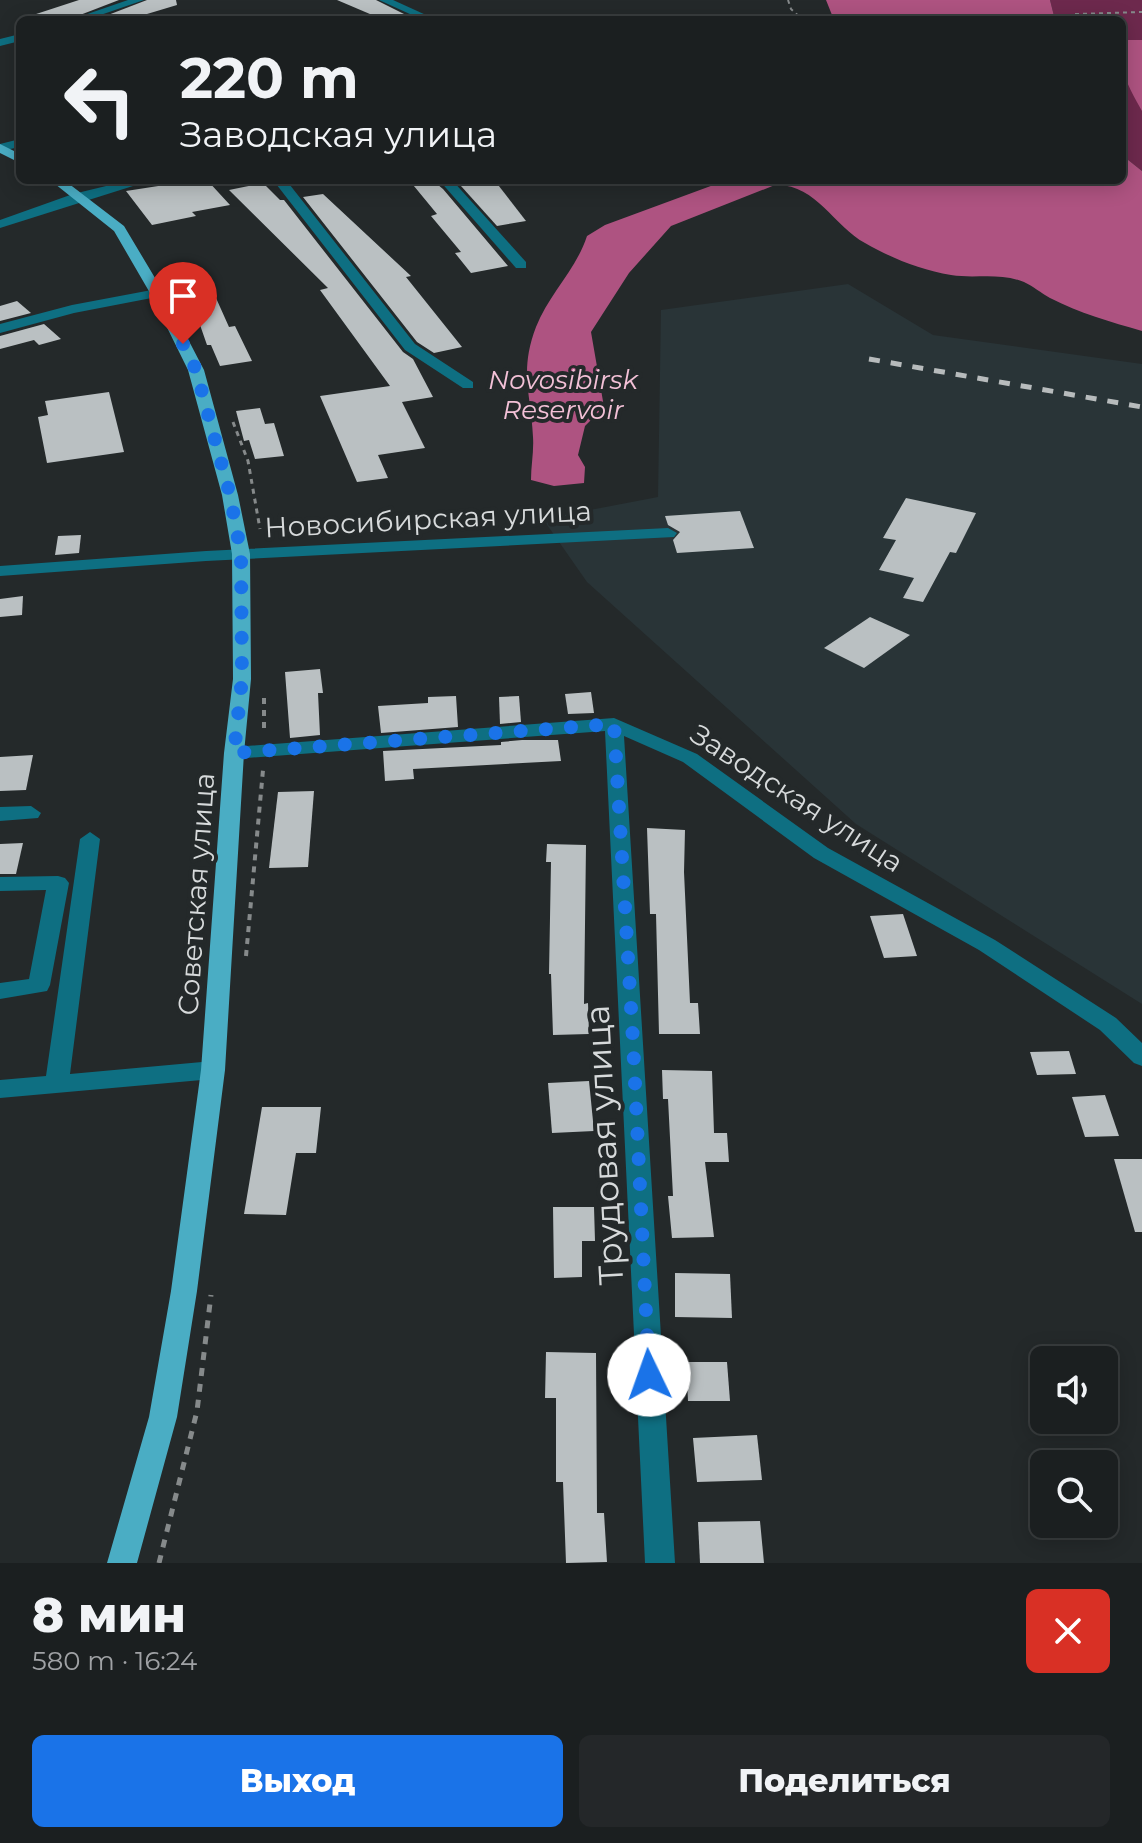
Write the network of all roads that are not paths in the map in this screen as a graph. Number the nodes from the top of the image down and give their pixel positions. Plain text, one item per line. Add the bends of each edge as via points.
1 (139, 0) edge
2 (384, 0) edge
3 (88, 16) edge
4 (422, 16) edge
5 (61, 184) edge
6 (130, 184) edge
7 (282, 184) edge
8 (449, 184) edge
9 (78, 197) junction
10 (0, 224) edge
11 (521, 265) dead end
12 (157, 293) junction
13 (0, 329) edge
14 (468, 385) dead end
15 (668, 533) dead end
16 (241, 554) junction
17 (0, 571) edge
18 (614, 724) junction
19 (234, 753) junction
20 (31, 813) dead end
21 (0, 814) edge
22 (90, 839) dead end
23 (0, 884) edge
24 (0, 991) edge
25 (1142, 1057) edge
26 (213, 1070) junction
27 (57, 1085) junction
28 (0, 1089) edge
29 (122, 1563) edge
30 (660, 1563) edge

1 - 3 street
2 - 4 street
5 - 9 main road, Советская улица
6 - 9 street
7 - 14 street via 410,347
8 - 11 street
9 - 10 street
9 - 12 main road, Советская улица via 119,229
12 - 13 street
12 - 16 main road, Советская улица via 196,370
15 - 16 street, Новосибирская улица
16 - 17 street, Новосибирская улица
16 - 19 main road, Советская улица via 242,679
18 - 19 street, Заводская улица
18 - 25 street, Заводская улица via 690,758 821,853 987,945 1108,1024
18 - 30 street, Трудовая улица
19 - 26 main road, Советская улица
20 - 21 street
22 - 27 street
23 - 24 street via 58,883 39,985
26 - 27 street
26 - 29 main road, Советская улица via 163,1417
27 - 28 street

